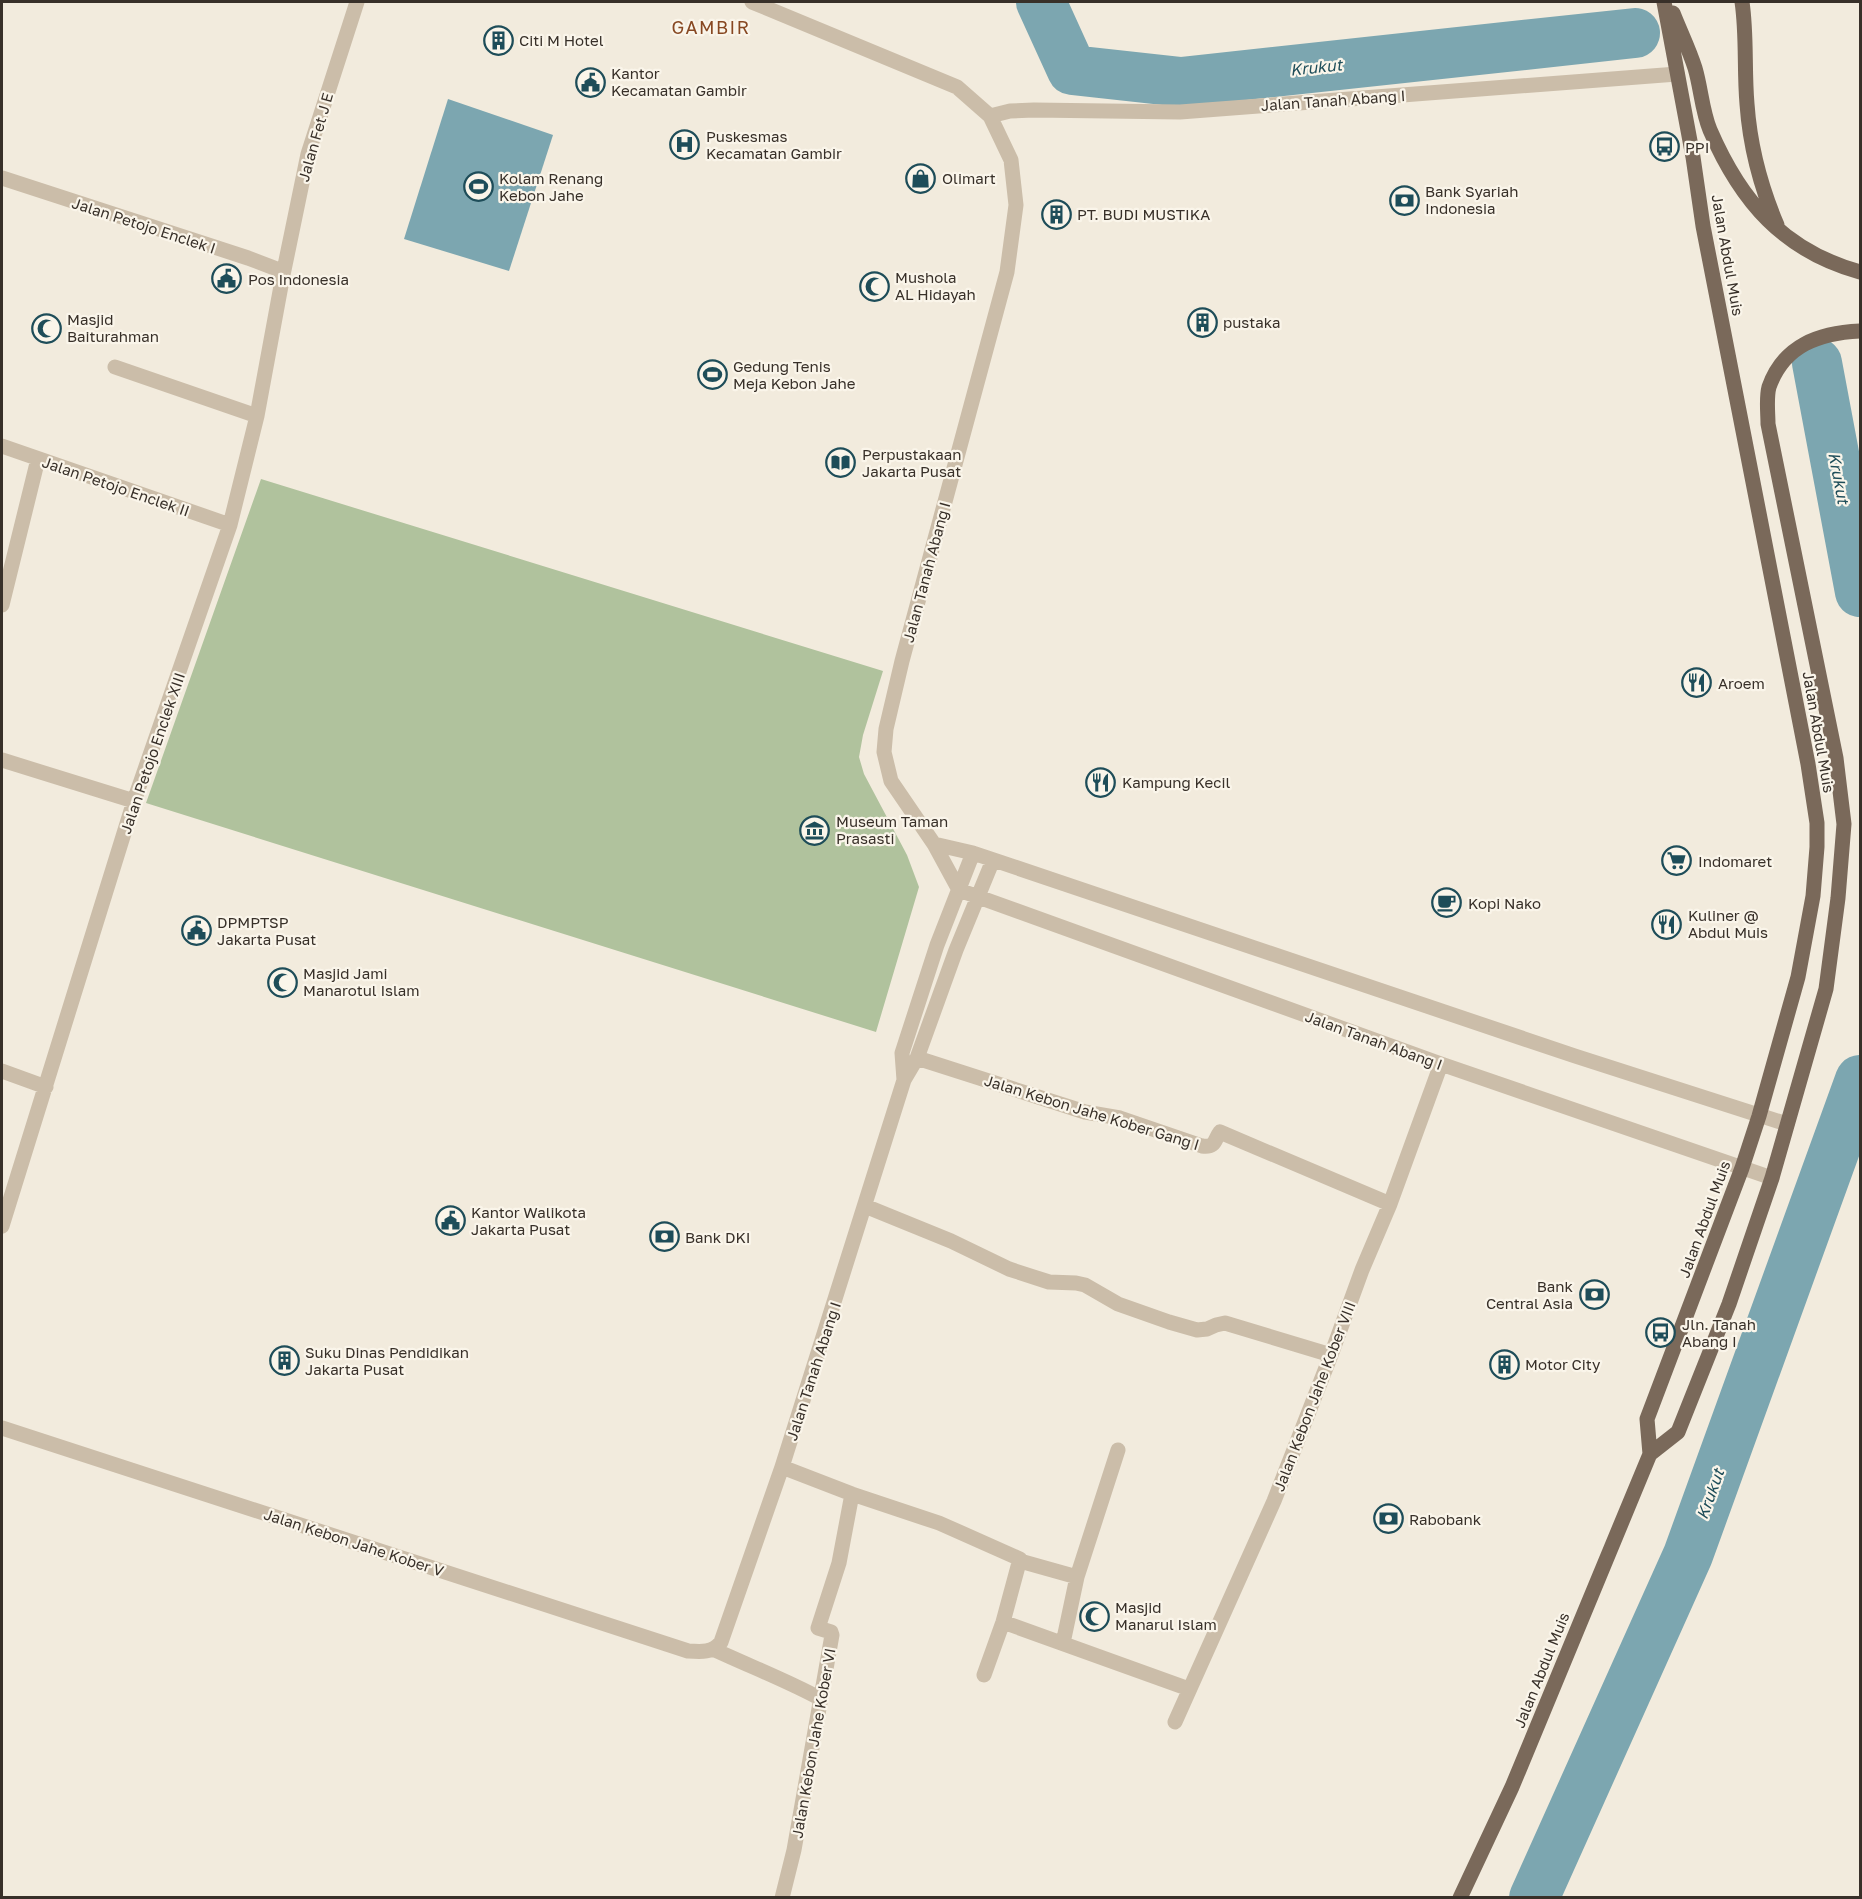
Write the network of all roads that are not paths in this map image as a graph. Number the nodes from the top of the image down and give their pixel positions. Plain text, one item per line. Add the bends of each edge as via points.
1 (357, 2) edge
2 (752, 2) edge
3 (1664, 2) edge
4 (1670, 2) edge
5 (1742, 2) edge
6 (1677, 74) junction
7 (990, 116) junction
8 (2, 178) edge
9 (1781, 233) junction
10 (1860, 272) edge
11 (283, 275) junction
12 (1860, 331) edge
13 (115, 367) dead end
14 (257, 416) junction
15 (2, 446) edge
16 (38, 459) junction
17 (230, 525) junction
18 (2, 605) edge
19 (2, 760) edge
20 (134, 801) junction
21 (934, 844) junction
22 (973, 853) junction
23 (993, 860) junction
24 (959, 890) junction
25 (977, 898) junction
26 (918, 1058) junction
27 (1441, 1064) junction
28 (2, 1071) edge
29 (904, 1080) junction
30 (46, 1087) junction
31 (1759, 1116) junction
32 (1787, 1124) junction
33 (1743, 1168) junction
34 (1772, 1178) junction
35 (1390, 1204) junction
36 (865, 1206) junction
37 (2, 1226) edge
38 (1331, 1355) junction
39 (2, 1428) edge
40 (1118, 1450) dead end
41 (1650, 1455) junction
42 (782, 1467) junction
43 (852, 1494) junction
44 (1020, 1561) junction
45 (1077, 1576) junction
46 (1003, 1622) junction
47 (1063, 1643) junction
48 (710, 1650) junction
49 (984, 1675) dead end
50 (1189, 1689) junction
51 (821, 1699) junction
52 (1175, 1722) dead end
53 (783, 1898) edge
54 (1460, 1898) edge

1 - 11 street, Jalan Fet J E via 308,154
2 - 7 street, Jalan Tanah Abang I via 957,87
3 - 6 main road, Jalan Abdul Muis
4 - 9 main road via 1695,67 1709,129 1738,184
5 - 9 main road via 1753,152
6 - 7 street, Jalan Tanah Abang I via 1180,112 1034,110
6 - 31 main road, Jalan Abdul Muis via 1817,823 1813,896 1798,977
7 - 21 street, Jalan Tanah Abang I via 1011,160 1016,205 1007,272 902,661 884,752 891,781
8 - 11 street, Jalan Petojo Enclek I via 248,258 282,271
9 - 10 main road via 1832,264
11 - 14 street, Jalan Petojo Enclek XIII
12 - 32 main road, Jalan Abdul Muis via 1840,332 1800,345 1781,361 1768,389 1768,424 1834,746 1844,824 1826,989
13 - 14 street
14 - 17 street, Jalan Petojo Enclek XIII
15 - 16 street, Jalan Petojo Enclek II
16 - 17 street, Jalan Petojo Enclek II
16 - 18 street
17 - 20 street, Jalan Petojo Enclek XIII
19 - 20 street
20 - 30 street, Jalan Petojo Enclek XIII
21 - 22 street
21 - 24 street, Jalan Tanah Abang I
22 - 23 street
22 - 24 street, Jalan Tanah Abang I
23 - 25 street, Jalan Tanah Abang I
23 - 31 street
24 - 25 street, Jalan Tanah Abang I
24 - 29 street, Jalan Tanah Abang I via 902,1053
25 - 26 street, Jalan Tanah Abang I
25 - 27 street, Jalan Tanah Abang I
26 - 29 street, Jalan Tanah Abang I
26 - 35 street, Jalan Kebon Jahe Kober Gang I via 1202,1146 1215,1143 1220,1132
27 - 33 street, Jalan Tanah Abang I
27 - 35 street, Jalan Kebon Jahe Kober VIII
28 - 30 street
29 - 36 street, Jalan Tanah Abang I
30 - 37 street, Jalan Petojo Enclek XIII
31 - 32 street
31 - 33 main road, Jalan Abdul Muis
32 - 34 main road, Jalan Abdul Muis
33 - 34 street, Jalan Tanah Abang I
33 - 41 main road, Jalan Abdul Muis via 1647,1419
34 - 41 main road, Jalan Abdul Muis via 1729,1304 1678,1432
35 - 38 street, Jalan Kebon Jahe Kober VIII
36 - 38 street via 1009,1269 1049,1282 1076,1282 1118,1304 1169,1322 1197,1330 1225,1323
36 - 42 street, Jalan Tanah Abang I
38 - 50 street, Jalan Kebon Jahe Kober VIII via 1274,1501
39 - 48 street, Jalan Kebon Jahe Kober V via 688,1651
40 - 45 street
41 - 54 main road, Jalan Abdul Muis via 1512,1786
42 - 43 street
42 - 48 street, Jalan Tanah Abang I via 721,1642
43 - 44 street via 939,1523
43 - 51 street, Jalan Kebon Jahe Kober VI via 839,1563 818,1628 832,1633
44 - 45 street
44 - 46 street
45 - 47 street
46 - 47 street
46 - 49 street
47 - 50 street
48 - 51 street, Jalan Kebon Jahe Kober V
50 - 52 street, Jalan Kebon Jahe Kober VIII
51 - 53 street, Jalan Kebon Jahe Kober VI

